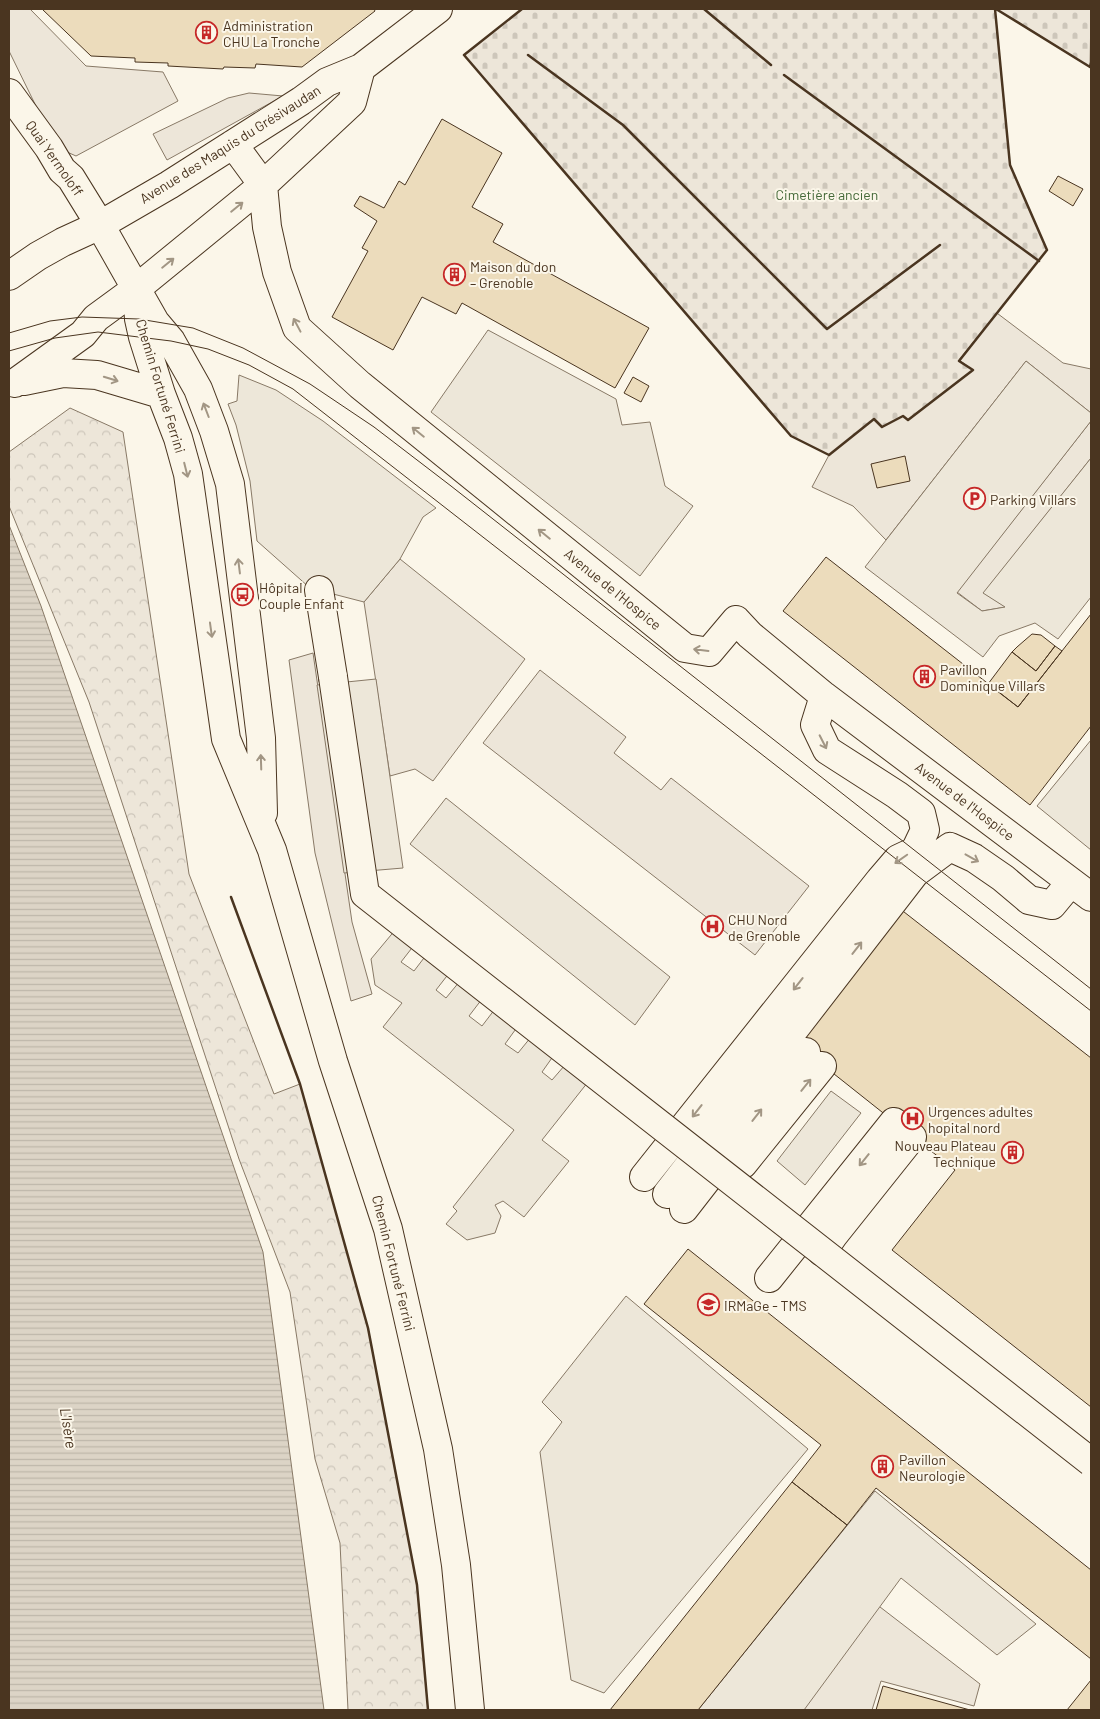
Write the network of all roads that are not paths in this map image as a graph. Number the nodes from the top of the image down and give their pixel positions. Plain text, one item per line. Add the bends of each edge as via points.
1 (438, 9) edge
2 (361, 68) junction
3 (9, 92) edge
4 (233, 144) junction
5 (263, 185) junction
6 (100, 225) junction
7 (14, 273) edge
8 (137, 288) junction
9 (60, 362) junction
10 (12, 385) edge
11 (161, 394) junction
12 (319, 590) dead end
13 (824, 696) junction
14 (263, 828) junction
15 (1081, 890) edge
16 (806, 1052) junction
17 (710, 1138) dead end
18 (743, 1164) dead end
19 (644, 1177) dead end
20 (822, 1252) junction
21 (769, 1278) dead end
22 (1091, 1462) edge
23 (470, 1710) edge

1 - 2 street, Avenue des Maquis du Grésivaudan
2 - 4 street, Avenue des Maquis du Grésivaudan via 327,82
2 - 5 street via 352,102
3 - 6 street, Quai Yermoloff via 62,170 71,178
4 - 5 street
4 - 6 street, Avenue des Maquis du Grésivaudan
8 -> 5 street
13 -> 5 street, Avenue de l'Hospice via 736,620 709,652 685,648 360,385 297,328 277,272 267,226
6 - 7 street, Avenue des Maquis du Grésivaudan via 63,242
6 - 8 street, Quai Yermoloff
8 - 9 street via 96,318
8 - 11 street, Chemin Fortuné Ferrini via 139,319
14 -> 8 street, Chemin Fortuné Ferrini via 261,738 230,484 198,390
9 - 10 street
9 -> 11 street
11 -> 14 street, Chemin Fortuné Ferrini via 188,474 226,739
12 - 20 street, bridge via 364,894
13 - 15 street, Avenue de l'Hospice
13 -> 19 street via 815,725 827,750 921,814 925,830 915,851 898,859 886,873
14 - 23 street, Chemin Fortuné Ferrini via 333,1061 388,1229 438,1449 456,1565
15 - 16 street via 1052,904 1029,900 974,858 950,847 915,873 675,1201
16 - 17 street
18 -> 16 street
20 -> 21 street via 903,1129
20 - 22 street, bridge

